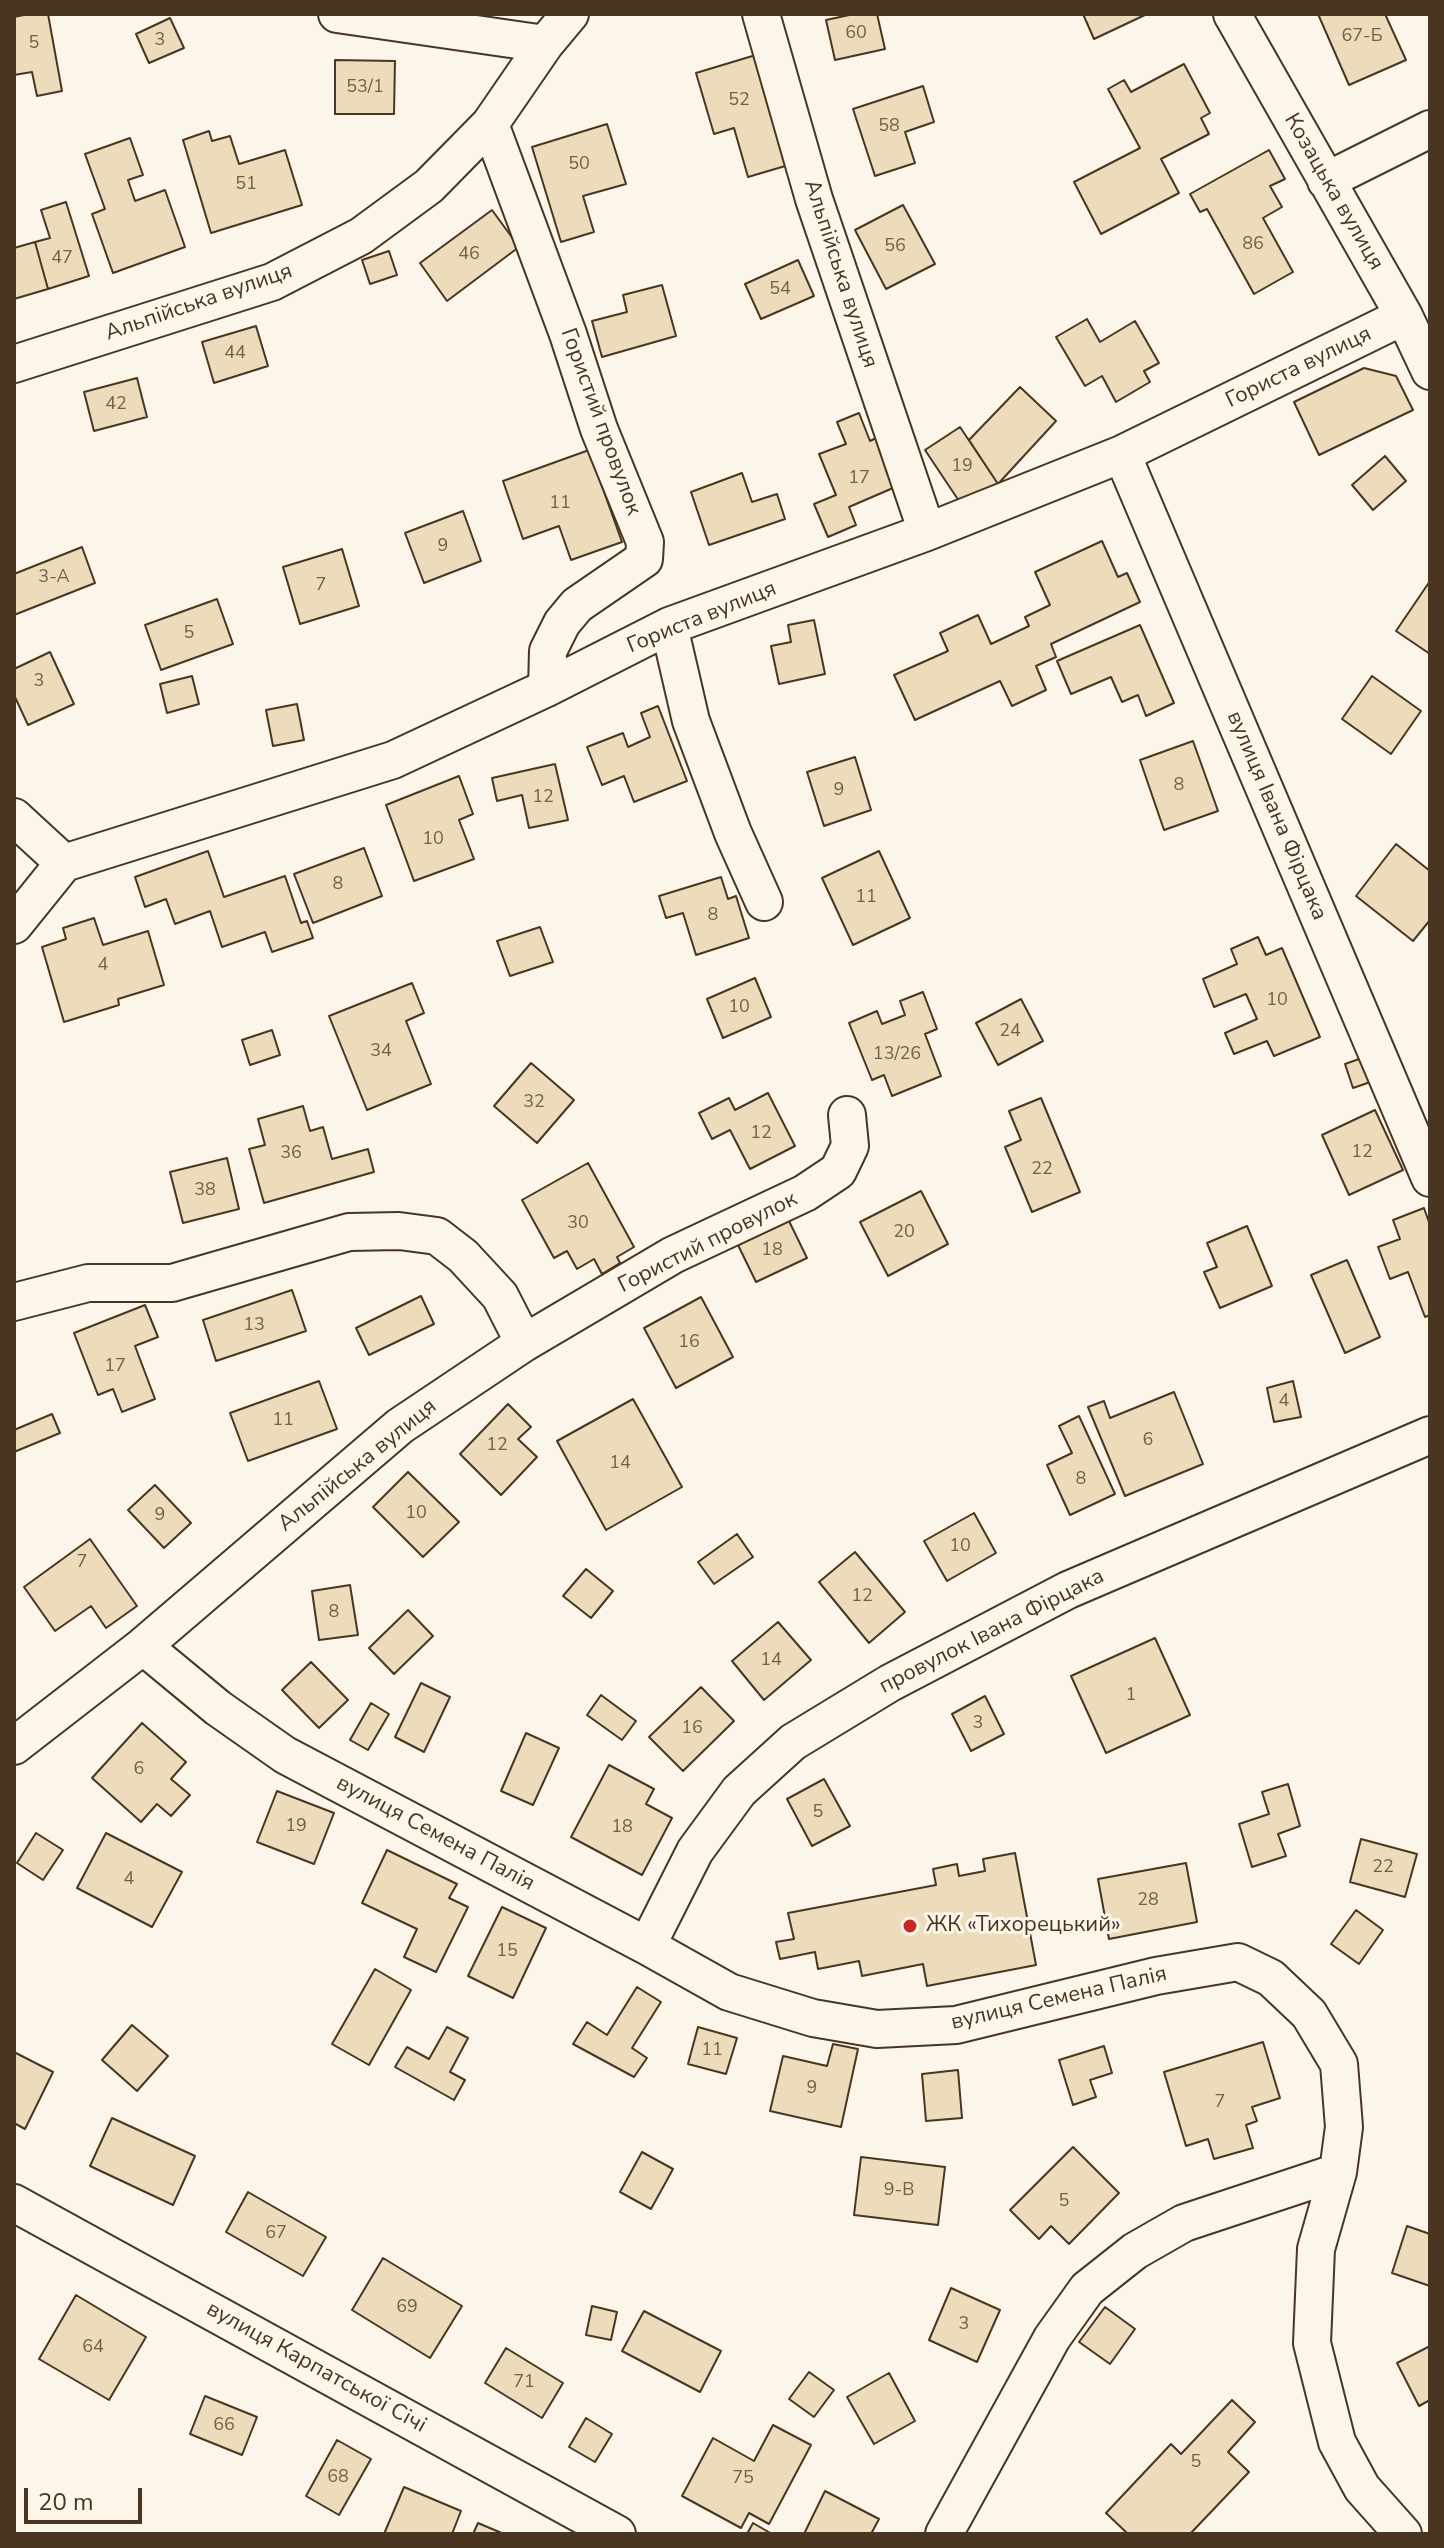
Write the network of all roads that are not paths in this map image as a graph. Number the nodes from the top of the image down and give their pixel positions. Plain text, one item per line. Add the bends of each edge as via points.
1 (337, 14) edge
2 (570, 14) edge
3 (761, 14) edge
4 (1232, 14) edge
5 (545, 44) junction
6 (490, 124) junction
7 (1430, 129) edge
8 (1326, 181) junction
9 (1404, 316) junction
10 (14, 364) edge
11 (1430, 371) edge
12 (1122, 454) junction
13 (927, 532) junction
14 (669, 626) junction
15 (547, 688) junction
16 (14, 817) edge
17 (64, 863) junction
18 (764, 902) dead end
19 (14, 925) edge
20 (847, 1115) dead end
21 (1430, 1178) edge
22 (14, 1302) edge
23 (524, 1343) junction
24 (1430, 1435) edge
25 (143, 1646) junction
26 (14, 1746) edge
27 (647, 1946) junction
28 (1338, 2172) junction
29 (14, 2203) edge
30 (617, 2534) edge
31 (944, 2534) edge
32 (1403, 2534) edge

1 - 5 street
2 - 5 street, Альпійська вулиця
3 - 13 street, Альпійська вулиця via 814,199
4 - 8 street, Козацька вулиця
5 - 6 street, Альпійська вулиця
6 - 10 street, Альпійська вулиця via 429,186 361,236 272,282
6 - 15 street, Гористий провулок via 645,542 644,559 577,605 562,623 548,651
7 - 8 street
8 - 9 street, Козацька вулиця
9 - 11 street, Козацька вулиця
9 - 12 street, Гориста вулиця
12 - 13 street, Гориста вулиця
12 - 21 street, вулиця Івана Фірцака
13 - 14 street, Гориста вулиця
14 - 15 street, Гориста вулиця
14 - 18 street via 691,721
15 - 17 street, Гориста вулиця via 393,760
16 - 17 street
17 - 19 street
20 - 23 street, Гористий провулок via 850,1146 838,1171 805,1193 673,1255
22 - 23 street via 88,1283 172,1283 349,1232 399,1231 437,1236 463,1256 500,1296
23 - 25 street, Альпійська вулиця via 400,1426
24 - 27 street, провулок Івана Фірцака via 1068,1590 890,1683 793,1742 739,1791 695,1851
25 - 26 street, Альпійська вулиця
25 - 27 street, вулиця Семена Палія via 285,1755
27 - 28 street, вулиця Семена Палія via 729,1992 813,2018 877,2029 956,2025 1156,1976 1238,1962 1271,1978 1309,2014 1339,2064 1344,2127
28 - 31 street via 1184,2223 1135,2251 1087,2289 1052,2338
28 - 32 street, вулиця Семена Палія via 1316,2249 1312,2343 1337,2442 1362,2488
29 - 30 street, вулиця Карпатської Січі

